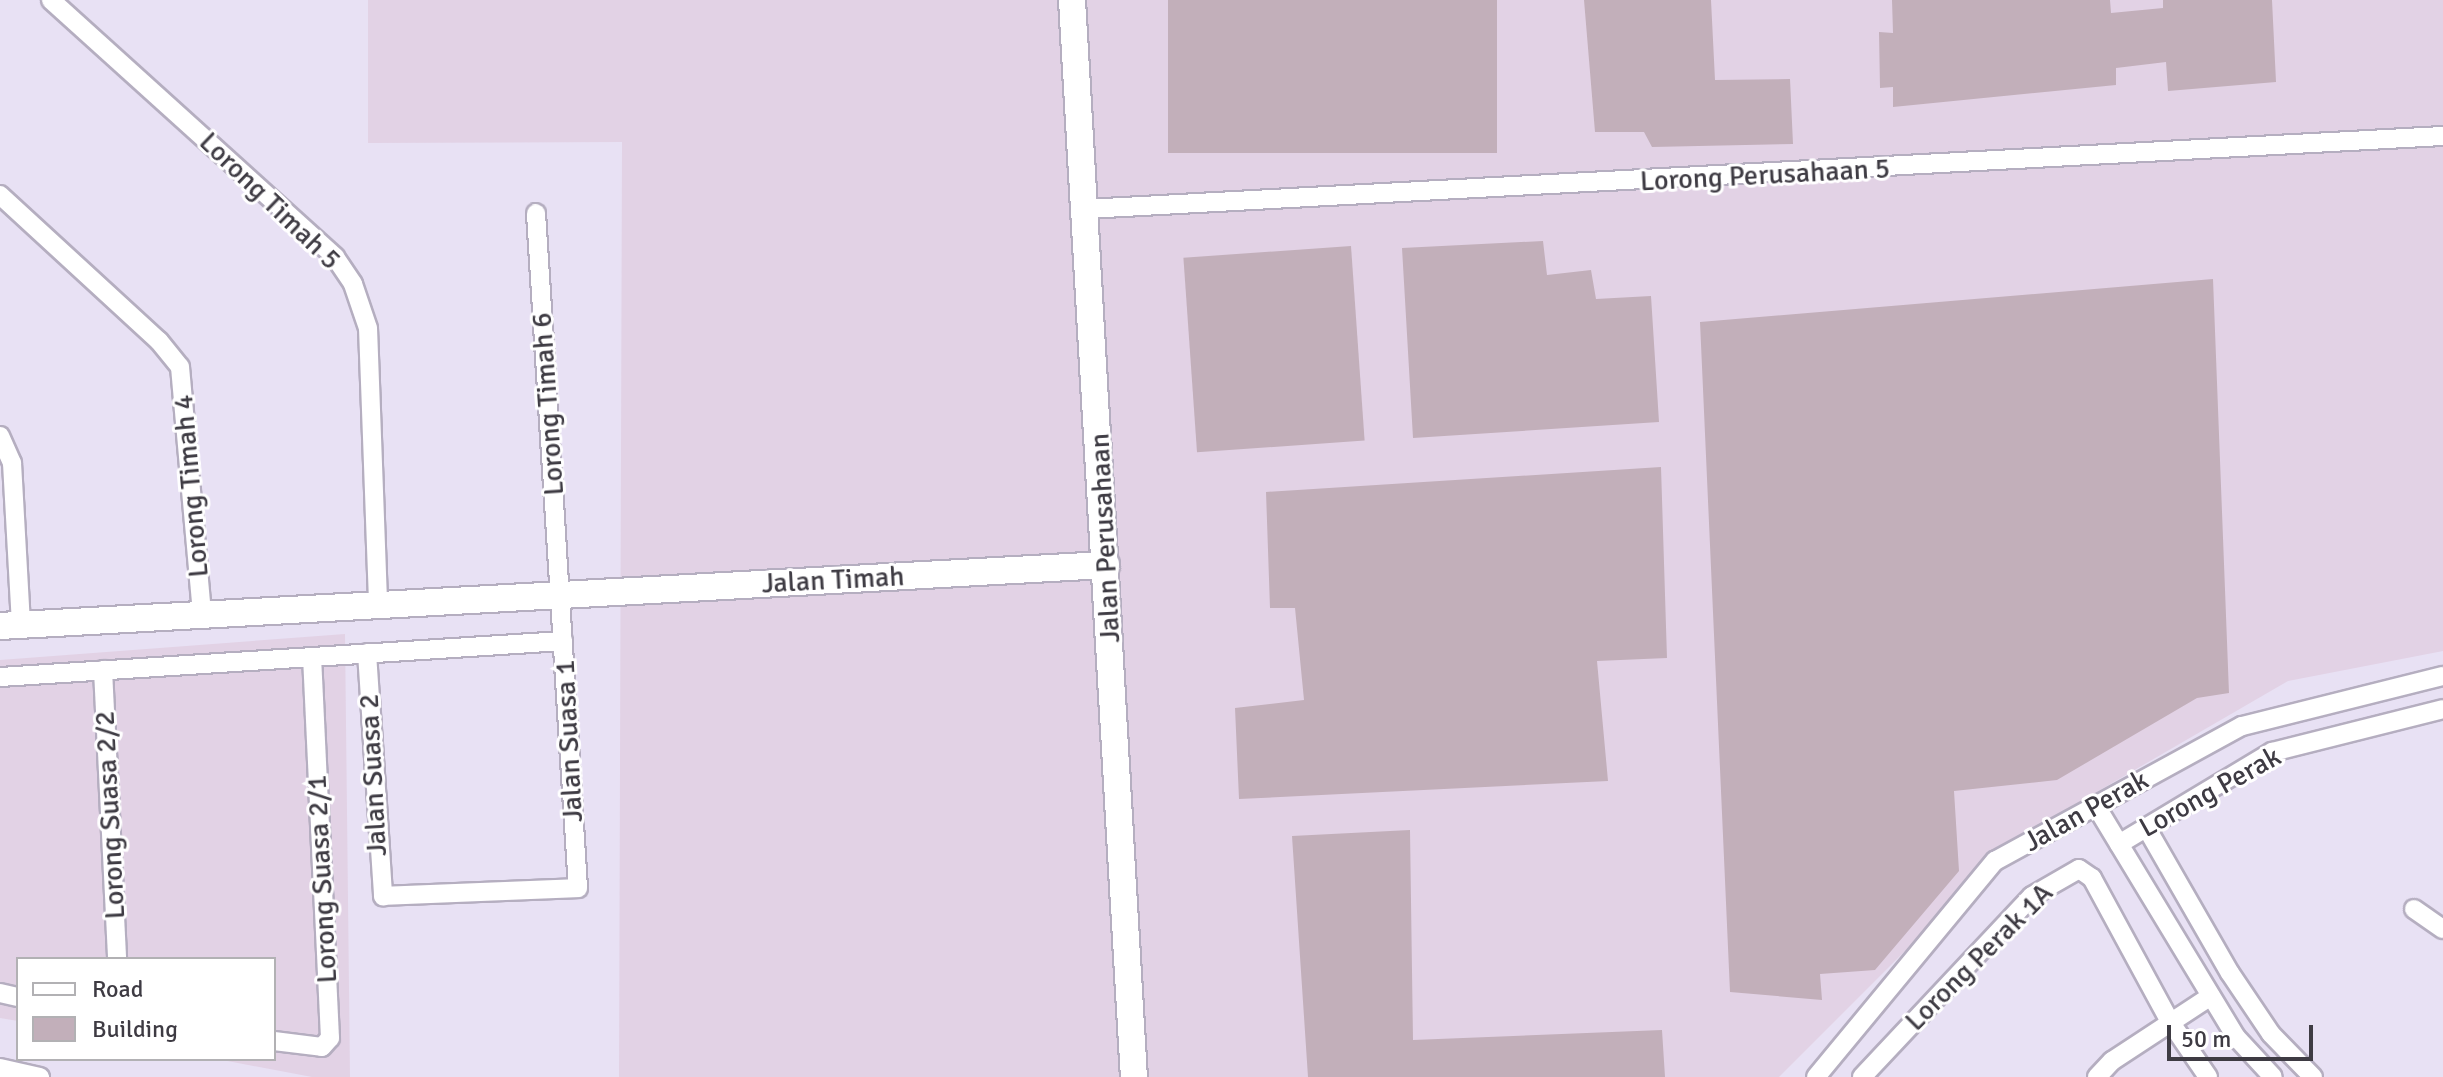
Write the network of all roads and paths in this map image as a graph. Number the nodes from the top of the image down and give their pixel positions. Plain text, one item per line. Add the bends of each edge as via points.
1 (51, 0) edge
2 (1072, 0) edge
3 (2443, 136) edge
4 (0, 195) edge
5 (1086, 209) junction
6 (536, 213) dead end
7 (0, 436) edge
8 (1106, 565) junction
9 (10, 582) edge
10 (561, 595) junction
11 (378, 605) junction
12 (202, 614) junction
13 (11, 625) edge
14 (563, 641) junction
15 (367, 653) junction
16 (312, 657) junction
17 (103, 670) junction
18 (2443, 676) edge
19 (0, 677) edge
20 (2443, 709) edge
21 (2096, 806) junction
22 (2146, 827) junction
23 (2119, 844) junction
24 (383, 896) joint
25 (2414, 909) dead end
26 (2443, 929) edge
27 (117, 957) edge
28 (2211, 996) junction
29 (2169, 1020) junction
30 (276, 1041) edge
31 (0, 1068) edge
32 (2302, 1074) edge
33 (32, 1076) edge
34 (1134, 1077) edge
35 (1816, 1077) edge
36 (1862, 1077) edge
37 (2097, 1077) edge
38 (2208, 1077) edge
39 (2273, 1077) edge

1 - 11 street, Lorong Timah 5 via 335,257 353,284 368,328
2 - 5 street, Jalan Perusahaan
3 - 5 street, Lorong Perusahaan 5
4 - 12 street, Lorong Timah 4 via 159,341 180,367
5 - 8 street, Jalan Perusahaan
6 - 10 street, Lorong Timah 6
7 - 9 street via 12,463
8 - 10 street, Jalan Timah
8 - 34 street, Jalan Perusahaan
9 - 13 street
10 - 11 street, Jalan Timah
10 - 14 street, Jalan Suasa 1
11 - 12 street, Jalan Timah
12 - 13 street, Jalan Timah
14 - 15 street
14 - 24 street, Jalan Suasa 1 via 578,888
15 - 16 street
15 - 24 street, Jalan Suasa 2
16 - 17 street
16 - 30 street, Lorong Suasa 2/1 via 330,1038 322,1047
17 - 19 street
17 - 27 street, Lorong Suasa 2/2
18 - 21 street, Jalan Perak via 2242,726
20 - 22 street, Lorong Perak via 2272,752
21 - 23 street
21 - 35 street, Jalan Perak via 1995,861
22 - 23 street, Lorong Perak
22 - 32 street via 2230,973
23 - 28 street
25 - 26 street
28 - 29 street
28 - 39 street via 2236,1037
29 - 36 street, Lorong Perak 1A via 2092,878 2079,869 2032,896
29 - 37 street
29 - 38 street
31 - 33 street

